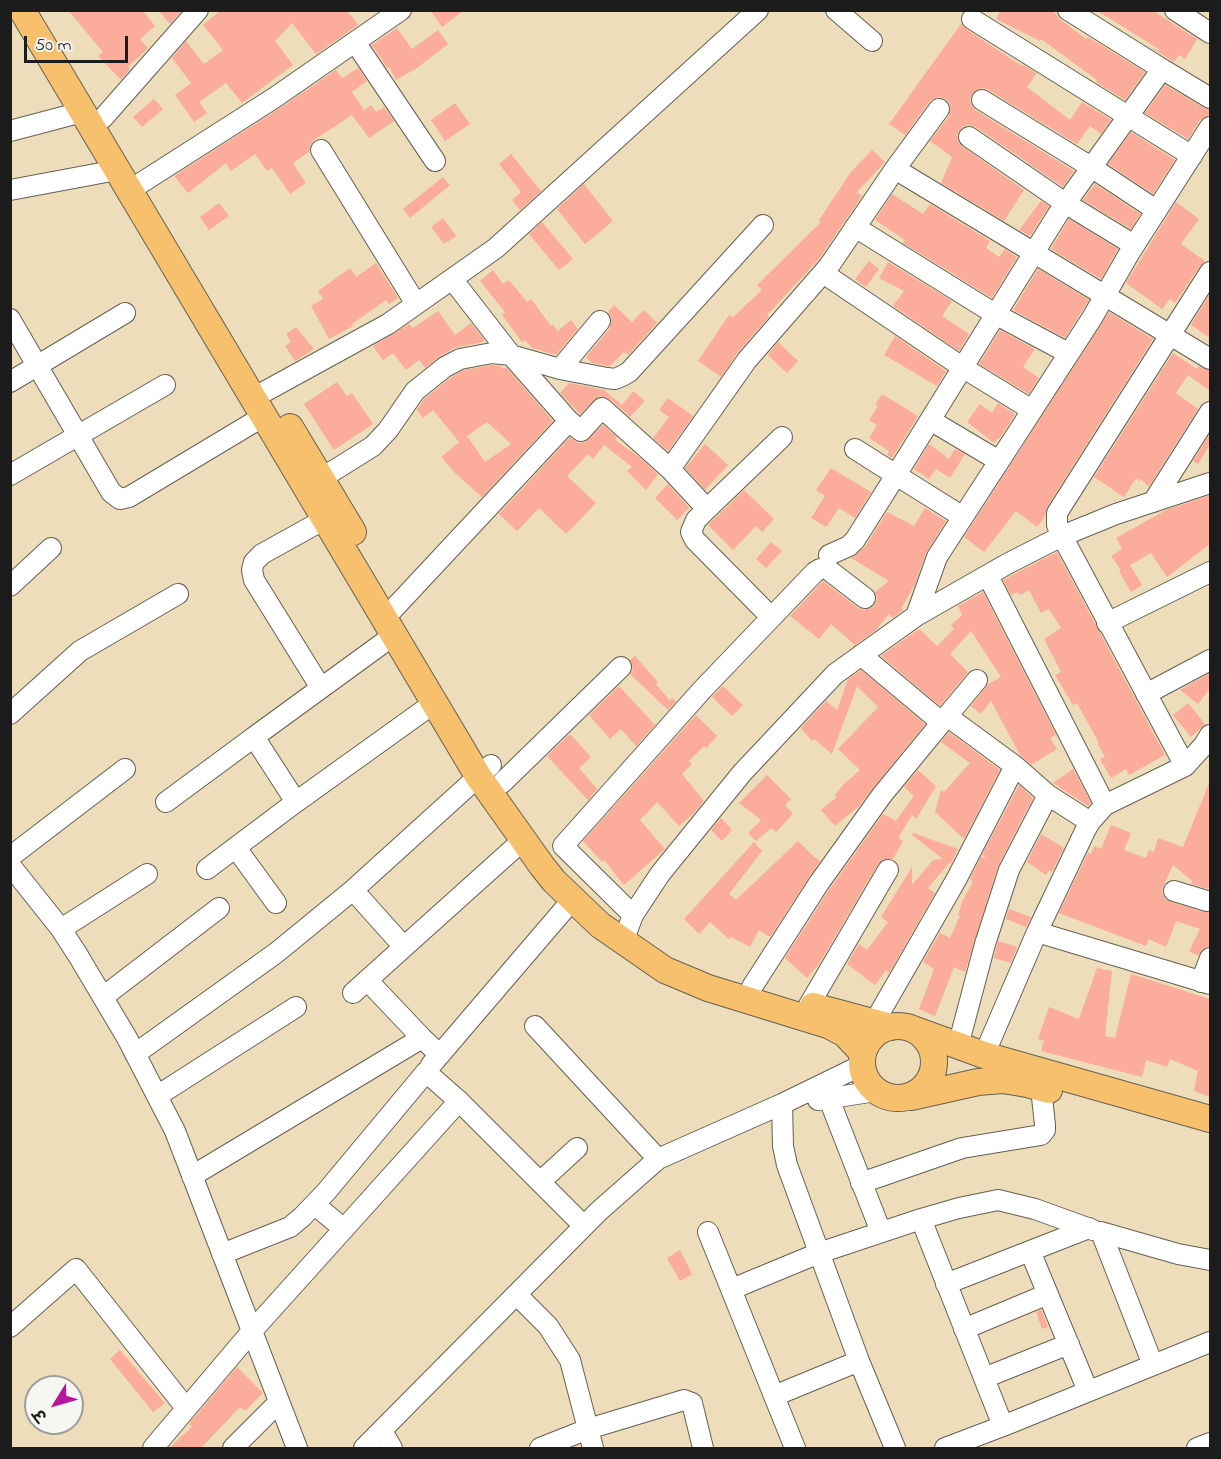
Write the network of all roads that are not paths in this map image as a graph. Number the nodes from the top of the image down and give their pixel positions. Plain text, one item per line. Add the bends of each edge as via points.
1 (198, 10) edge
2 (401, 10) edge
3 (758, 10) edge
4 (1068, 10) edge
5 (1175, 10) edge
6 (840, 12) edge
7 (32, 13) edge
8 (972, 19) dead end
9 (1210, 33) edge
10 (872, 41) dead end
11 (355, 42) junction
12 (1162, 69) junction
13 (1210, 98) edge
14 (982, 100) dead end
15 (939, 109) dead end
16 (93, 115) junction
17 (1126, 116) junction
18 (1210, 127) edge
19 (10, 131) edge
20 (969, 137) dead end
21 (321, 150) dead end
22 (1192, 156) junction
23 (435, 161) dead end
24 (1091, 167) junction
25 (895, 169) junction
26 (117, 170) junction
27 (141, 183) junction
28 (10, 190) edge
29 (1065, 203) junction
30 (1156, 210) junction
31 (763, 225) dead end
32 (855, 227) junction
33 (1134, 245) junction
34 (1033, 253) junction
35 (1210, 272) edge
36 (823, 273) junction
37 (452, 279) junction
38 (1105, 296) junction
39 (416, 304) junction
40 (125, 313) dead end
41 (995, 314) junction
42 (10, 319) edge
43 (600, 321) dead end
44 (1170, 335) junction
45 (1068, 352) junction
46 (511, 355) junction
47 (1210, 359) edge
48 (37, 366) junction
49 (962, 367) junction
50 (560, 369) junction
51 (10, 382) edge
52 (165, 385) dead end
53 (261, 401) junction
54 (1032, 410) junction
55 (1210, 412) edge
56 (930, 420) junction
57 (569, 421) junction
58 (78, 436) junction
59 (782, 437) dead end
60 (855, 449) dead end
61 (999, 461) junction
62 (670, 468) junction
63 (10, 475) edge
64 (896, 475) junction
65 (322, 478) junction
66 (1210, 483) edge
67 (1153, 502) junction
68 (707, 509) junction
69 (963, 517) junction
70 (325, 519) junction
71 (1062, 536) junction
72 (51, 548) dead end
73 (829, 555) dead end
74 (1210, 572) edge
75 (988, 576) junction
76 (10, 586) edge
77 (178, 594) dead end
78 (865, 598) dead end
79 (916, 616) junction
80 (771, 617) junction
81 (392, 620) junction
82 (1107, 623) junction
83 (861, 655) junction
84 (1210, 660) edge
85 (621, 667) dead end
86 (977, 680) dead end
87 (321, 688) junction
88 (1146, 694) junction
89 (435, 703) junction
90 (10, 714) edge
91 (944, 719) junction
92 (1210, 735) edge
93 (254, 737) junction
94 (1015, 766) junction
95 (1185, 766) junction
96 (125, 769) dead end
97 (490, 775) junction
98 (1048, 795) junction
99 (166, 802) dead end
100 (296, 802) junction
101 (1105, 805) junction
102 (1090, 822) junction
103 (522, 841) junction
104 (236, 848) junction
105 (10, 856) edge
106 (552, 856) junction
107 (10, 865) edge
108 (207, 869) dead end
109 (888, 870) dead end
110 (147, 874) dead end
111 (353, 890) junction
112 (1174, 891) dead end
113 (573, 899) junction
114 (1209, 900) edge
115 (276, 903) dead end
116 (219, 908) dead end
117 (628, 928) junction
118 (61, 929) junction
119 (1037, 932) junction
120 (404, 947) junction
121 (1210, 958) edge
122 (1206, 983) edge
123 (752, 987) junction
124 (103, 998) junction
125 (809, 1005) junction
126 (296, 1007) dead end
127 (891, 1025) junction
128 (535, 1026) dead end
129 (422, 1038) junction
130 (958, 1046) junction
131 (135, 1054) junction
132 (440, 1055) junction
133 (984, 1055) junction
134 (862, 1059) junction
135 (426, 1072) junction
136 (1041, 1088) junction
137 (876, 1091) junction
138 (157, 1096) junction
139 (911, 1096) junction
140 (829, 1099) junction
141 (459, 1101) junction
142 (782, 1104) junction
143 (1210, 1119) edge
144 (1210, 1136) edge
145 (577, 1148) dead end
146 (658, 1160) junction
147 (192, 1176) junction
148 (540, 1182) junction
149 (861, 1183) junction
150 (315, 1205) junction
151 (921, 1219) junction
152 (584, 1226) junction
153 (344, 1228) junction
154 (1095, 1230) junction
155 (708, 1232) dead end
156 (880, 1232) junction
157 (1030, 1251) junction
158 (819, 1253) junction
159 (222, 1254) junction
160 (1210, 1260) edge
161 (946, 1284) junction
162 (732, 1289) junction
163 (1048, 1294) junction
164 (517, 1295) junction
165 (10, 1327) edge
166 (964, 1329) junction
167 (252, 1331) junction
168 (1210, 1341) edge
169 (1069, 1344) junction
170 (859, 1361) junction
171 (1153, 1365) junction
172 (984, 1378) junction
173 (1088, 1391) junction
174 (774, 1396) junction
175 (279, 1402) junction
176 (186, 1408) junction
177 (1003, 1426) junction
178 (382, 1431) junction
179 (591, 1439) edge
180 (1210, 1443) edge
181 (153, 1449) edge
182 (233, 1449) edge
183 (297, 1449) edge
184 (364, 1449) edge
185 (392, 1449) edge
186 (540, 1449) edge
187 (703, 1449) edge
188 (795, 1449) edge
189 (895, 1449) edge
190 (945, 1449) edge
191 (1197, 1449) edge

1 - 16 street
2 - 11 street
3 - 37 street via 530,220
4 - 12 street
5 - 9 street
6 - 10 street
7 - 16 main road
8 - 17 street
11 - 23 street
11 - 27 street
12 - 13 street
12 - 17 street
14 - 24 street
15 - 25 street
16 - 19 street
16 - 26 main road
16 - 27 main road
17 - 22 street
17 - 24 street
18 - 22 street
20 - 29 street
21 - 39 street
22 - 30 street
24 - 29 street
24 - 30 street
25 - 32 street
25 - 34 street
26 - 28 street
26 - 53 main road
27 - 53 main road
29 - 33 street
29 - 34 street
30 - 33 street
31 - 50 street via 628,372 615,379
32 - 36 street
32 - 41 street
33 - 38 street
34 - 38 street
34 - 41 street
35 - 44 street
36 - 49 street
36 - 62 street via 747,360
37 - 39 street
37 - 46 street
38 - 44 street
38 - 45 street
39 - 53 street
40 - 48 street
41 - 45 street
41 - 49 street
42 - 48 street
43 - 50 street
44 - 47 street
44 - 71 street via 1057,513
45 - 54 street
46 - 50 street
46 - 57 street
46 - 65 street via 482,353 460,358 445,367 415,391 373,446
48 - 51 street
48 - 58 street
49 - 54 street
49 - 56 street
52 - 58 street
53 - 58 street via 129,497 120,499 111,492
53 - 65 main road
53 - 70 main road
54 - 61 street
55 - 67 street
56 - 61 street
56 - 64 street
57 - 62 street via 581,431 602,408
57 - 81 street
58 - 63 street
59 - 68 street
60 - 64 street
61 - 69 street
62 - 68 street
64 - 69 street
64 - 73 street via 855,540
65 - 81 main road
66 - 67 street
67 - 71 street
68 - 80 street via 691,532 695,540
69 - 79 street via 937,557
70 - 81 main road
70 - 87 street via 262,554 252,570 254,580
71 - 75 street
71 - 82 street
72 - 76 street
74 - 82 street
75 - 79 street
75 - 101 street
77 - 90 street via 80,651
78 - 80 street via 826,568 820,569
79 - 83 street
80 - 106 street
81 - 87 street
81 - 89 main road
81 - 97 main road
82 - 88 street
83 - 91 street
83 - 117 street via 835,674 742,773 660,874
84 - 88 street
85 - 97 street
86 - 91 street
87 - 93 street
88 - 95 street
89 - 97 main road
89 - 100 street
91 - 94 street
91 - 123 street via 882,795
92 - 95 street
93 - 99 street
93 - 100 street
94 - 98 street
94 - 127 street via 957,880
95 - 101 street
96 - 105 street
97 - 103 main road
97 - 106 main road
97 - 111 street
98 - 102 street
98 - 130 street via 1009,870
100 - 104 street
101 - 102 street
102 - 119 street
103 - 106 main road
103 - 120 street
104 - 108 street
104 - 115 street
106 - 113 main road
106 - 117 main road
107 - 118 street
109 - 125 street
110 - 118 street
111 - 120 street
111 - 131 street via 276,953
112 - 114 street
113 - 117 main road via 600,926
113 - 132 street
116 - 124 street
117 - 123 main road via 672,957
117 - 134 main road via 665,970 708,988 828,1025 845,1034
118 - 124 street
119 - 122 street
119 - 133 street
120 - 129 street via 360,986
121 - 122 street
123 - 125 main road
124 - 131 street
125 - 127 main road
126 - 138 street
127 - 130 main road
127 - 134 main road via 873,1036
127 - 139 main road via 917,1032 932,1049 933,1072 929,1082
128 - 146 street
129 - 132 street
129 - 147 street
130 - 133 main road
131 - 138 street
132 - 135 street
133 - 143 main road
134 - 137 main road via 869,1084
134 - 142 street
135 - 141 street
135 - 150 street
136 - 139 main road via 1003,1080
136 - 144 main road
136 - 149 street via 1045,1125 1041,1135 962,1148
137 - 139 main road via 899,1099
137 - 140 street
138 - 147 street
140 - 142 street
140 - 149 street
141 - 148 street
141 - 153 street
142 - 146 street
142 - 158 street via 787,1165
145 - 148 street
146 - 152 street
147 - 159 street
148 - 152 street
149 - 156 street
150 - 153 street
150 - 159 street via 290,1227
151 - 154 street via 998,1200
151 - 156 street
151 - 161 street
152 - 164 street
153 - 167 street
154 - 157 street
154 - 160 street
154 - 171 street
155 - 162 street
156 - 158 street
157 - 161 street
157 - 163 street
158 - 162 street
158 - 170 street
159 - 167 street
161 - 166 street
162 - 174 street
163 - 166 street
163 - 169 street
164 - 178 street
164 - 179 street via 548,1326 570,1360
165 - 176 street via 76,1269
166 - 172 street
167 - 175 street
167 - 176 street
168 - 171 street
169 - 172 street
169 - 173 street
170 - 174 street
170 - 189 street
171 - 173 street
172 - 177 street
173 - 177 street
174 - 188 street
175 - 182 street
175 - 183 street
176 - 181 street
177 - 190 street
178 - 184 street
178 - 185 street
179 - 186 street
179 - 187 street via 684,1400 693,1403
180 - 191 street

